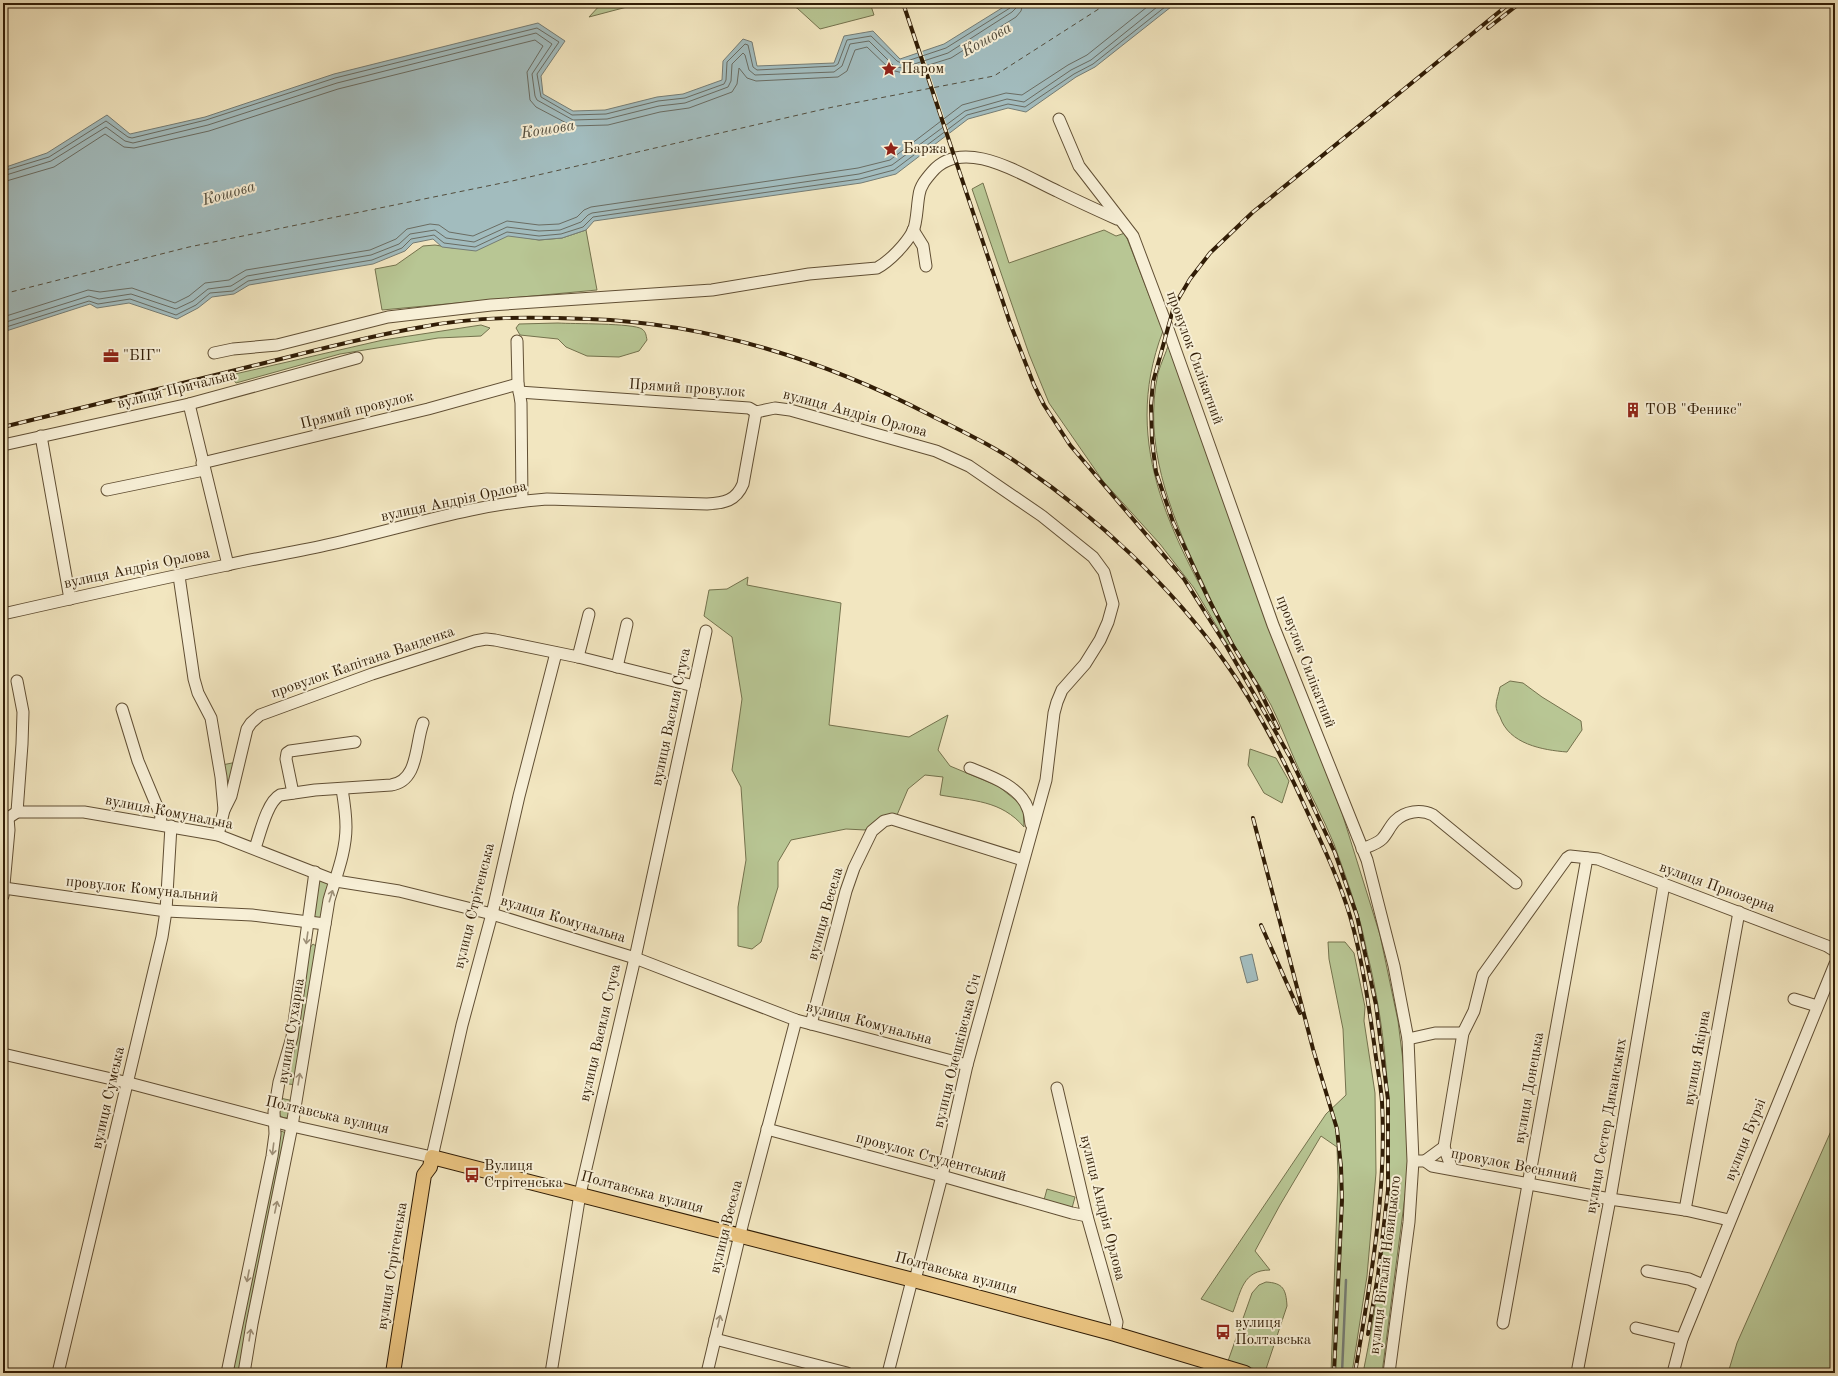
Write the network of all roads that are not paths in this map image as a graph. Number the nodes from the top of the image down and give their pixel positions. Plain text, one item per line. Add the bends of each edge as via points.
1 (1059, 119) dead end
2 (1120, 220) junction
3 (913, 230) junction
4 (926, 266) dead end
5 (517, 341) dead end
6 (214, 354) dead end
7 (357, 358) dead end
8 (519, 388) junction
9 (189, 404) junction
10 (756, 412) junction
11 (41, 436) junction
12 (3, 444) edge
13 (203, 467) junction
14 (107, 490) dead end
15 (522, 501) junction
16 (228, 565) junction
17 (179, 576) junction
18 (70, 599) junction
19 (3, 614) edge
20 (589, 614) dead end
21 (627, 624) dead end
22 (706, 631) dead end
23 (556, 653) junction
24 (578, 657) junction
25 (617, 667) junction
26 (16, 681) dead end
27 (694, 686) junction
28 (122, 709) dead end
29 (423, 723) dead end
30 (355, 742) dead end
31 (970, 768) dead end
32 (342, 789) junction
33 (293, 793) junction
34 (224, 810) junction
35 (18, 812) junction
36 (5, 818) edge
37 (165, 825) junction
38 (1032, 829) junction
39 (218, 835) junction
40 (255, 848) junction
41 (1362, 849) junction
42 (1588, 858) junction
43 (1023, 860) junction
44 (315, 872) junction
45 (336, 881) junction
46 (1516, 883) dead end
47 (1664, 884) junction
48 (4, 892) edge
49 (166, 911) junction
50 (1739, 912) junction
51 (492, 914) junction
52 (309, 921) junction
53 (325, 924) junction
54 (1835, 952) edge
55 (635, 958) junction
56 (1835, 964) edge
57 (1794, 999) dead end
58 (1818, 1006) junction
59 (796, 1020) junction
60 (811, 1024) junction
61 (1463, 1033) junction
62 (1408, 1039) junction
63 (3, 1054) edge
64 (967, 1065) junction
65 (129, 1082) junction
66 (1058, 1088) dead end
67 (274, 1122) junction
68 (292, 1126) junction
69 (767, 1129) junction
70 (1444, 1147) junction
71 (1414, 1161) junction
72 (1425, 1161) junction
73 (431, 1162) junction
74 (1452, 1169) junction
75 (942, 1176) junction
76 (1528, 1184) junction
77 (580, 1194) junction
78 (1610, 1199) junction
79 (1686, 1210) junction
80 (1088, 1216) junction
81 (1730, 1220) junction
82 (740, 1236) junction
83 (1647, 1271) dead end
84 (914, 1280) junction
85 (1704, 1284) junction
86 (1503, 1324) dead end
87 (1636, 1328) dead end
88 (1115, 1334) junction
89 (1682, 1338) junction
90 (715, 1339) junction
91 (58, 1373) edge
92 (227, 1373) edge
93 (244, 1373) edge
94 (393, 1373) edge
95 (401, 1373) edge
96 (551, 1373) edge
97 (707, 1373) edge
98 (847, 1373) edge
99 (888, 1373) edge
100 (1245, 1373) edge
101 (1389, 1373) edge
102 (1577, 1373) edge
103 (1673, 1373) edge

1 - 2 street, провулок Силікатний via 1078,166
2 - 3 street via 1004,166 962,156 950,159 935,168 924,180 919,192
2 - 41 street, провулок Силікатний via 1133,236 1273,625
3 - 4 street via 923,246
3 - 6 street via 886,264 877,268 809,274 712,290 491,305 388,317 277,345 233,349
5 - 8 street
7 - 9 street, вулиця Причальна
8 - 10 street, Прямий провулок via 749,408
8 - 13 street, Прямий провулок
8 - 15 street
9 - 11 street, вулиця Причальна
9 - 13 street
10 - 15 street, вулиця Андрія Орлова via 743,484 733,499 707,504 547,499
10 - 38 street, вулиця Андрія Орлова via 775,408 790,410 936,451 969,466 1042,516 1093,557 1104,572 1113,604 1108,622 1085,664 1062,690 1057,702 1046,780
11 - 12 street, вулиця Причальна
11 - 18 street
13 - 14 street, Прямий провулок
13 - 16 street
15 - 16 street, вулиця Андрія Орлова via 416,522 288,554
16 - 17 street, вулиця Андрія Орлова
17 - 18 street, вулиця Андрія Орлова
17 - 34 street via 194,679 211,718
18 - 19 street, вулиця Андрія Орлова
20 - 24 street
21 - 25 street
22 - 27 street, вулиця Василя Стуса
23 - 24 street, провулок Капітана Ванденка
23 - 34 street, провулок Капітана Ванденка via 490,639 481,640 372,674 260,715 251,723 244,738
23 - 51 street, вулиця Стрітенська
24 - 25 street, провулок Капітана Ванденка
25 - 27 street, провулок Капітана Ванденка
26 - 35 street via 23,712
27 - 55 street, вулиця Василя Стуса
28 - 37 street, вулиця Сумська via 138,761
29 - 32 street via 412,768 405,780 397,784
30 - 33 street via 287,753
31 - 38 street via 1002,781 1015,792 1028,809
32 - 33 street
32 - 45 street, вулиця Сухарна via 346,828
33 - 40 street via 280,795 274,800
34 - 39 street
35 - 36 street
35 - 37 street, вулиця Комунальна via 84,812
36 - 48 street via 9,830
37 - 39 street, вулиця Комунальна
37 - 49 street, вулиця Сумська
38 - 43 street, вулиця Олешківська Січ
39 - 40 street, вулиця Комунальна
40 - 44 street, вулиця Комунальна
41 - 46 street via 1378,842 1404,815 1428,812
41 - 62 street, провулок Силікатний via 1394,966
42 - 47 street, вулиця Приозерна via 1598,859
42 - 61 street via 1573,855 1567,858 1483,976 1474,1011
42 - 76 street, вулиця Донецька
43 - 60 street, вулиця Весела via 892,820 884,821 877,826 854,868 846,891
43 - 64 street, вулиця Олешківська Січ
44 - 45 street, вулиця Комунальна
44 - 52 street, вулиця Сухарна
45 - 51 street, вулиця Комунальна via 399,892
53 -> 45 street, вулиця Сухарна via 329,900
47 - 50 street, вулиця Приозерна
47 - 78 street, вулиця Сестер Диканських
48 - 49 street, провулок Комунальний
49 - 52 street, провулок Комунальний via 252,915
49 - 65 street, вулиця Сумська
50 - 54 street, вулиця Приозерна via 1827,946
50 - 79 street, вулиця Якірна
51 - 55 street, вулиця Комунальна
51 - 73 street, вулиця Стрітенська via 462,1025
52 - 53 street, провулок Комунальний
52 -> 67 street, вулиця Сухарна via 292,1037 279,1082
68 -> 53 street, вулиця Сухарна
55 - 59 street, вулиця Комунальна
55 - 77 street, вулиця Василя Стуса
56 - 58 street, вулиця Бурзі
57 - 58 street
58 - 81 street, вулиця Бурзі
59 - 60 street, вулиця Комунальна
59 - 69 street, вулиця Весела
60 - 64 street, вулиця Комунальна
61 - 62 street via 1435,1033
61 - 70 street
62 - 71 street, провулок Силікатний
63 - 65 street, Полтавська вулиця
64 - 75 street, вулиця Олешківська Січ
65 - 67 street, Полтавська вулиця
65 - 91 street, вулиця Сумська
66 - 80 street, вулиця Андрія Орлова
67 - 68 street, Полтавська вулиця
67 -> 92 street, вулиця Сухарна via 272,1156
68 - 73 street, Полтавська вулиця
93 -> 68 street, вулиця Сухарна
69 - 75 street, провулок Студентський
69 - 82 street, вулиця Весела
70 - 72 street
70 - 74 street
71 - 72 street, провулок Весняний
71 - 101 street, вулиця Віталія Новицького via 1409,1222
72 - 74 street, провулок Весняний via 1432,1166
73 - 77 main road, Полтавська вулиця
73 - 94 main road, вулиця Стрітенська via 424,1175
73 - 95 main road, вулиця Стрітенська via 433,1178
74 - 76 street, провулок Весняний
75 - 80 street, провулок Студентський
75 - 84 street, вулиця Олешківська Січ
76 - 78 street, провулок Весняний
76 - 86 street, вулиця Донецька
77 - 82 main road, Полтавська вулиця
77 - 96 street, вулиця Василя Стуса
78 - 79 street, провулок Весняний
78 - 102 street, вулиця Сестер Диканських
79 - 81 street, провулок Весняний
80 - 88 street, вулиця Андрія Орлова via 1117,1322
81 - 85 street, вулиця Бурзі
82 - 84 main road, Полтавська вулиця
90 -> 82 street, вулиця Весела
83 - 85 street
84 - 88 main road, Полтавська вулиця
84 - 99 street, вулиця Олешківська Січ
85 - 89 street, вулиця Бурзі
87 - 89 street
88 - 100 main road, Полтавська вулиця
89 - 103 street, вулиця Бурзі
90 - 97 street, вулиця Весела
90 - 98 street

